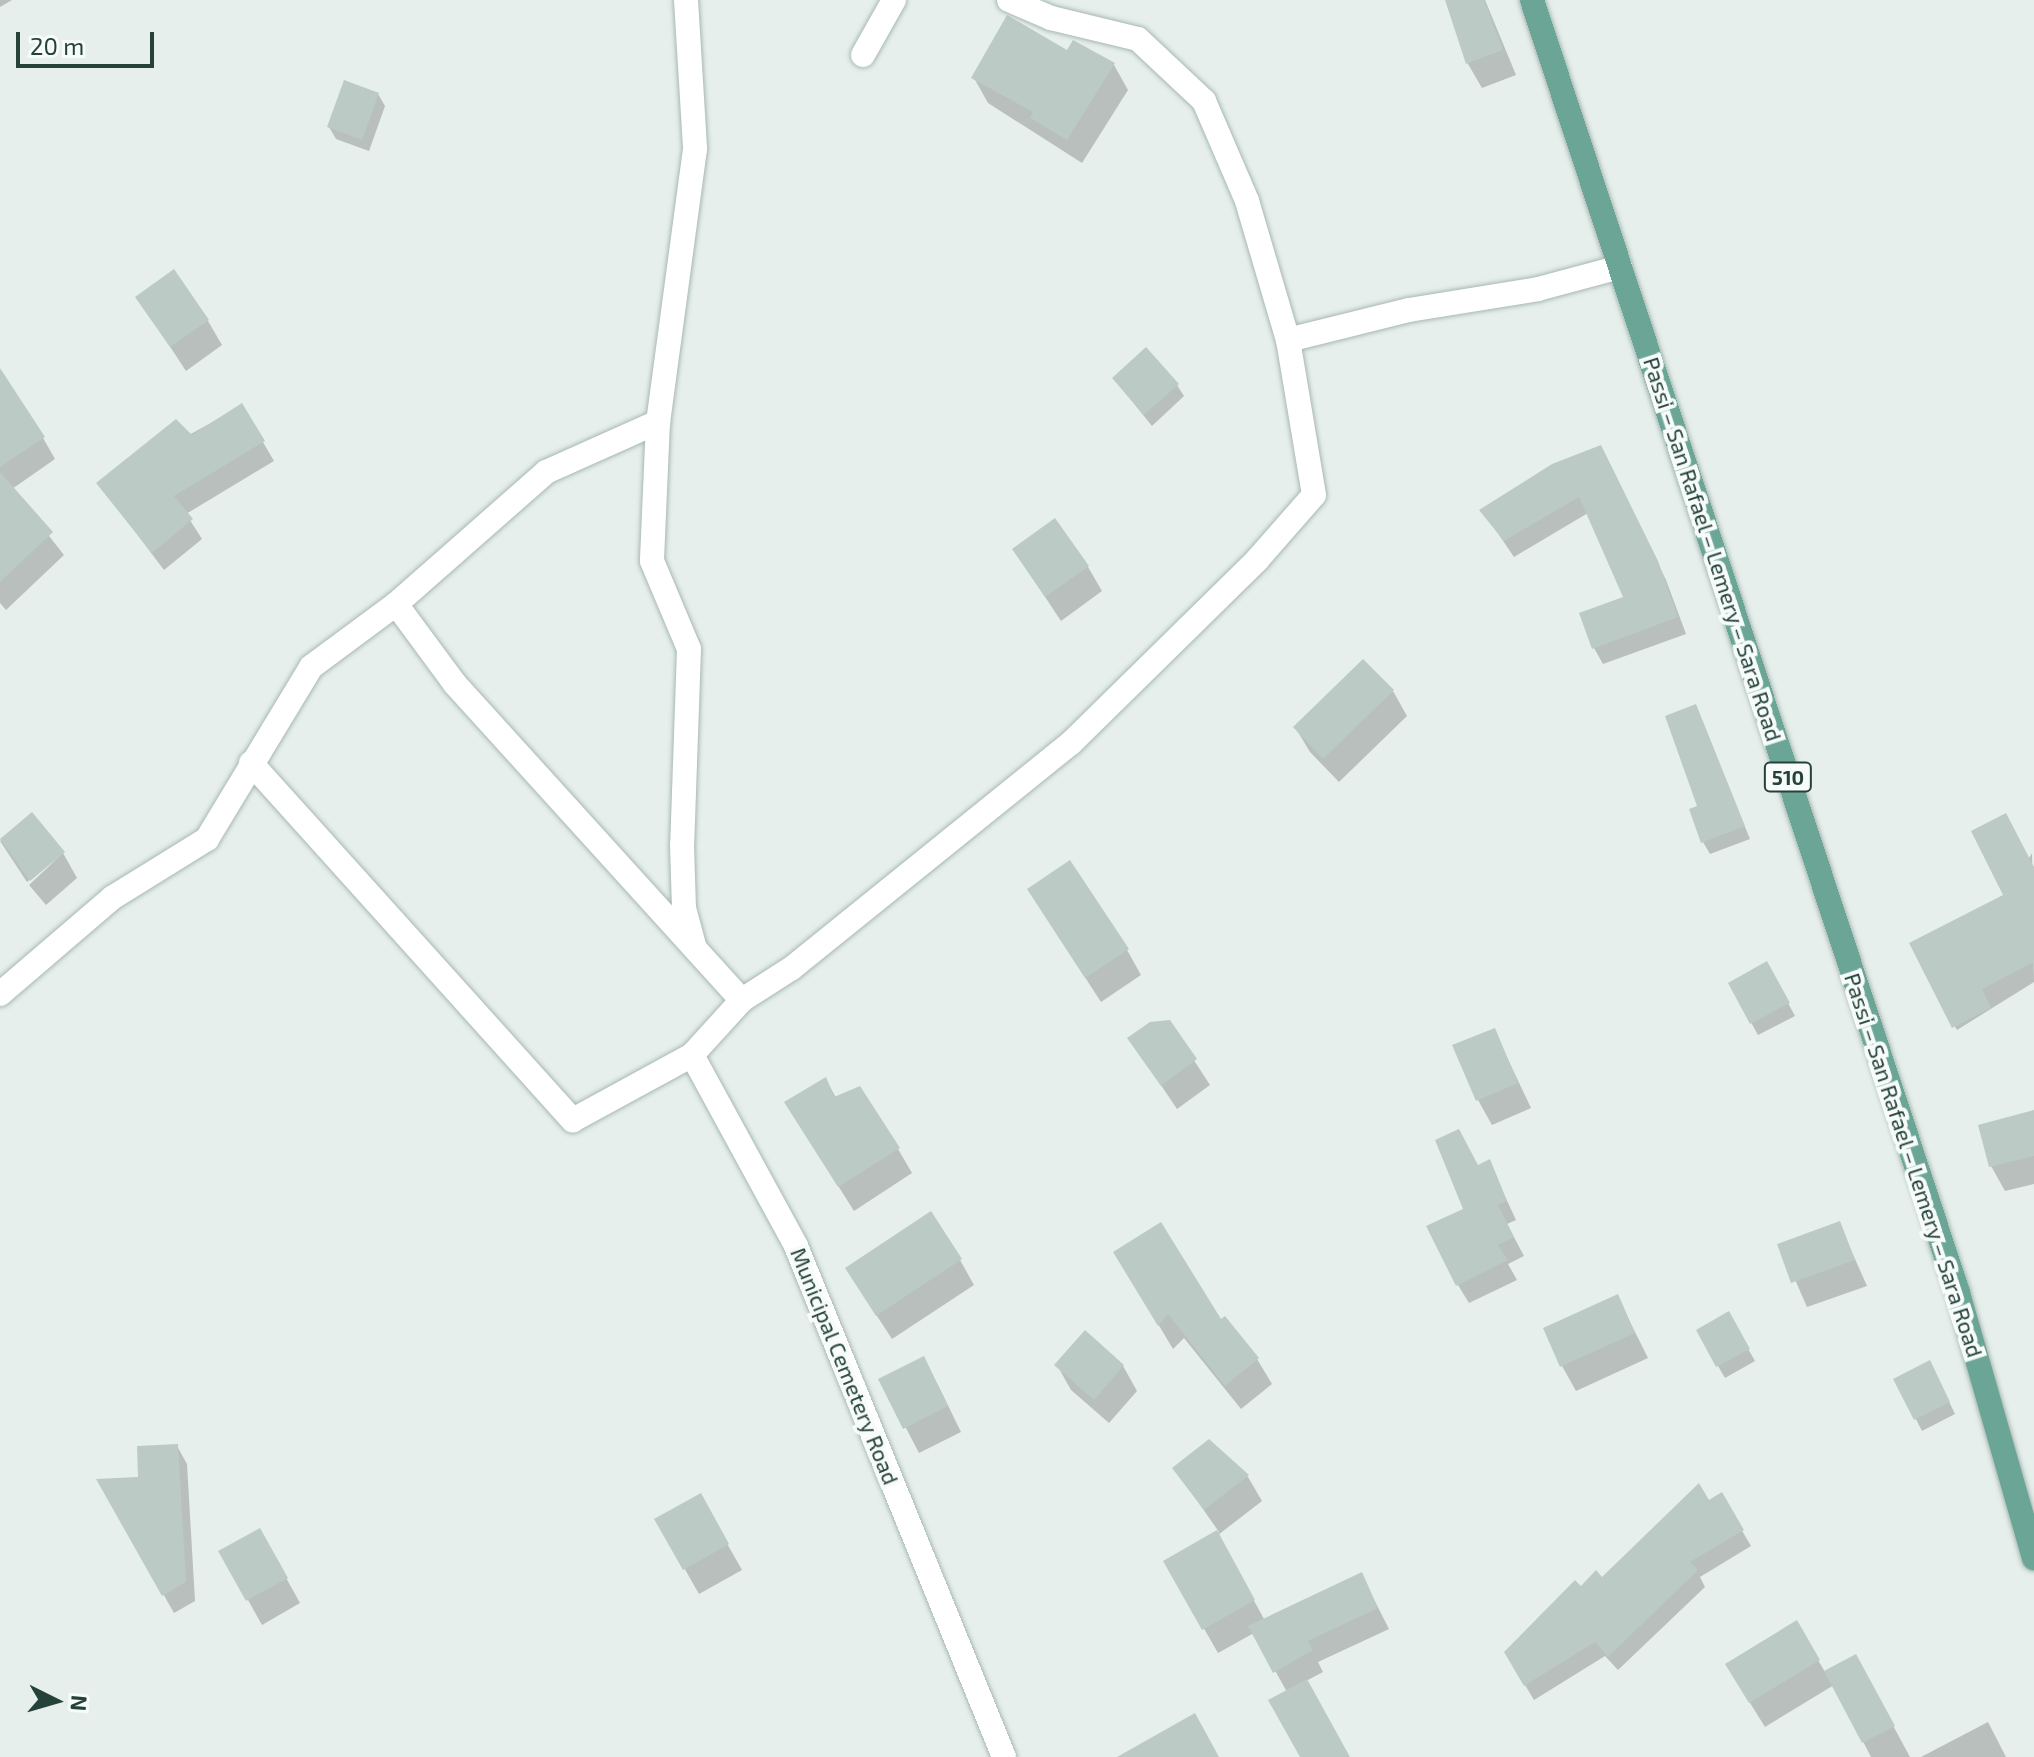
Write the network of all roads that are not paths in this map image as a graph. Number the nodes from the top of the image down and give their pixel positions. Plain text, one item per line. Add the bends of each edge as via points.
1 (686, 0) edge
2 (894, 0) edge
3 (1009, 0) edge
4 (1532, 0) edge
5 (863, 55) dead end
6 (1620, 267) junction
7 (1288, 340) junction
8 (658, 422) junction
9 (396, 604) junction
10 (251, 763) junction
11 (696, 952) junction
12 (0, 994) edge
13 (742, 1000) junction
14 (692, 1055) junction
15 (2034, 1558) edge
16 (1004, 1757) edge

1 - 8 street via 695,149
2 - 5 street
3 - 7 street via 1051,18 1138,39 1204,101 1247,201
4 - 6 main road, Passi – San Rafael – Lemery – Sara Road / 510
6 - 7 street
6 - 15 main road, Passi – San Rafael – Lemery – Sara Road / 510 via 1958,1293
7 - 13 street via 1314,495 1257,560 1071,743 792,968
8 - 9 street via 546,472
8 - 11 street via 652,561 689,649 682,845 684,908
9 - 10 street via 311,667
9 - 11 street via 455,684
10 - 12 street via 207,839 112,898
10 - 14 street via 573,1120
11 - 13 street
13 - 14 street
14 - 16 street, Municipal Cemetery Road via 796,1246

